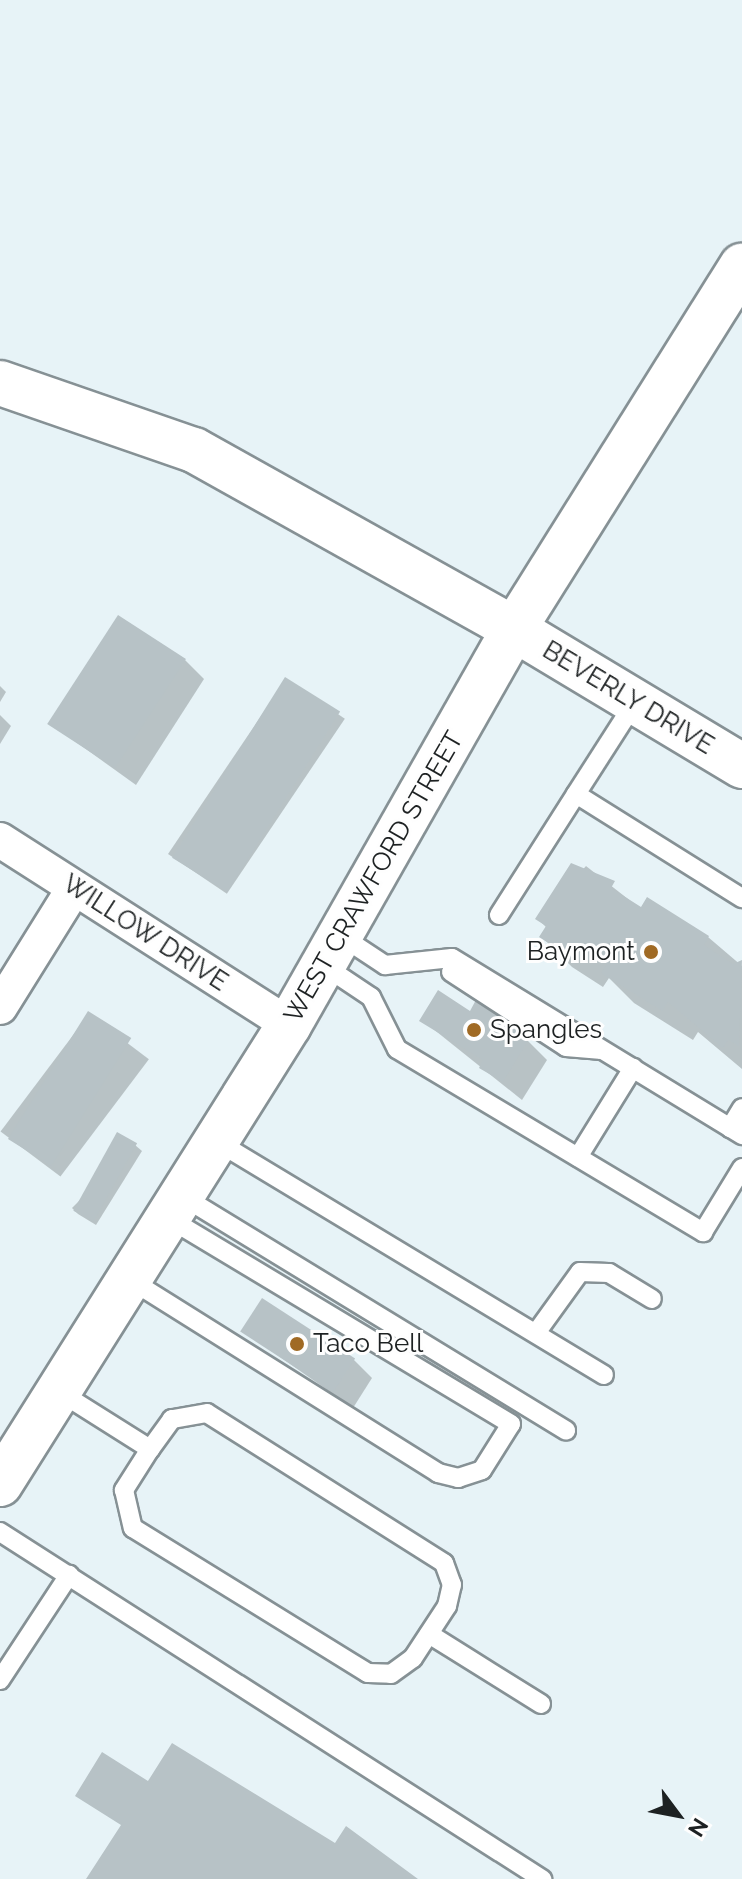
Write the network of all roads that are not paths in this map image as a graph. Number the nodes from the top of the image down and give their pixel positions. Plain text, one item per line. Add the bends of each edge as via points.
1 (742, 266) edge
2 (0, 383) edge
3 (514, 629) junction
4 (635, 702) junction
5 (742, 766) edge
6 (576, 794) junction
7 (0, 840) edge
8 (74, 888) junction
9 (742, 898) edge
10 (499, 915) dead end
11 (332, 951) junction
12 (0, 1007) edge
13 (289, 1025) junction
14 (633, 1068) junction
15 (742, 1108) edge
16 (736, 1131) edge
17 (216, 1141) junction
18 (578, 1157) junction
19 (742, 1168) edge
20 (175, 1207) junction
21 (129, 1279) junction
22 (652, 1299) dead end
23 (536, 1333) junction
24 (604, 1375) dead end
25 (58, 1391) junction
26 (524, 1404) junction
27 (511, 1424) junction
28 (566, 1430) dead end
29 (150, 1449) junction
30 (0, 1484) edge
31 (0, 1532) edge
32 (69, 1575) junction
33 (429, 1634) junction
34 (0, 1680) edge
35 (541, 1704) dead end
36 (542, 1879) edge

1 - 3 main road, WEST CRAWFORD STREET
2 - 3 main road, BEVERLY DRIVE via 194,450 311,509
3 - 4 main road, BEVERLY DRIVE
3 - 11 main road, WEST CRAWFORD STREET
4 - 5 main road, BEVERLY DRIVE
4 - 6 lane
6 - 9 lane
6 - 10 lane
7 - 8 street, WILLOW DRIVE
8 - 12 street
8 - 13 street, WILLOW DRIVE
11 - 13 main road, WEST CRAWFORD STREET
11 - 14 lane via 385,965 431,959 566,1047 602,1050
11 - 18 lane via 371,997 397,1049
13 - 17 main road, WEST CRAWFORD STREET
14 - 16 lane
14 - 18 lane
15 - 16 lane
17 - 20 main road, WEST CRAWFORD STREET
17 - 23 lane
18 - 19 lane via 703,1232
20 - 21 main road, WEST CRAWFORD STREET
20 - 26 lane
20 - 27 lane
21 - 25 main road, WEST CRAWFORD STREET
21 - 27 lane via 438,1473 458,1478 482,1470
22 - 23 lane via 609,1273 580,1272
23 - 24 lane
25 - 29 lane
25 - 30 main road, WEST CRAWFORD STREET
26 - 27 lane
26 - 28 lane
29 - 33 lane via 172,1419 207,1413 444,1563 452,1585
29 - 33 lane via 124,1490 133,1528 368,1673 391,1674
31 - 32 lane
32 - 34 lane
32 - 36 lane
33 - 35 lane

